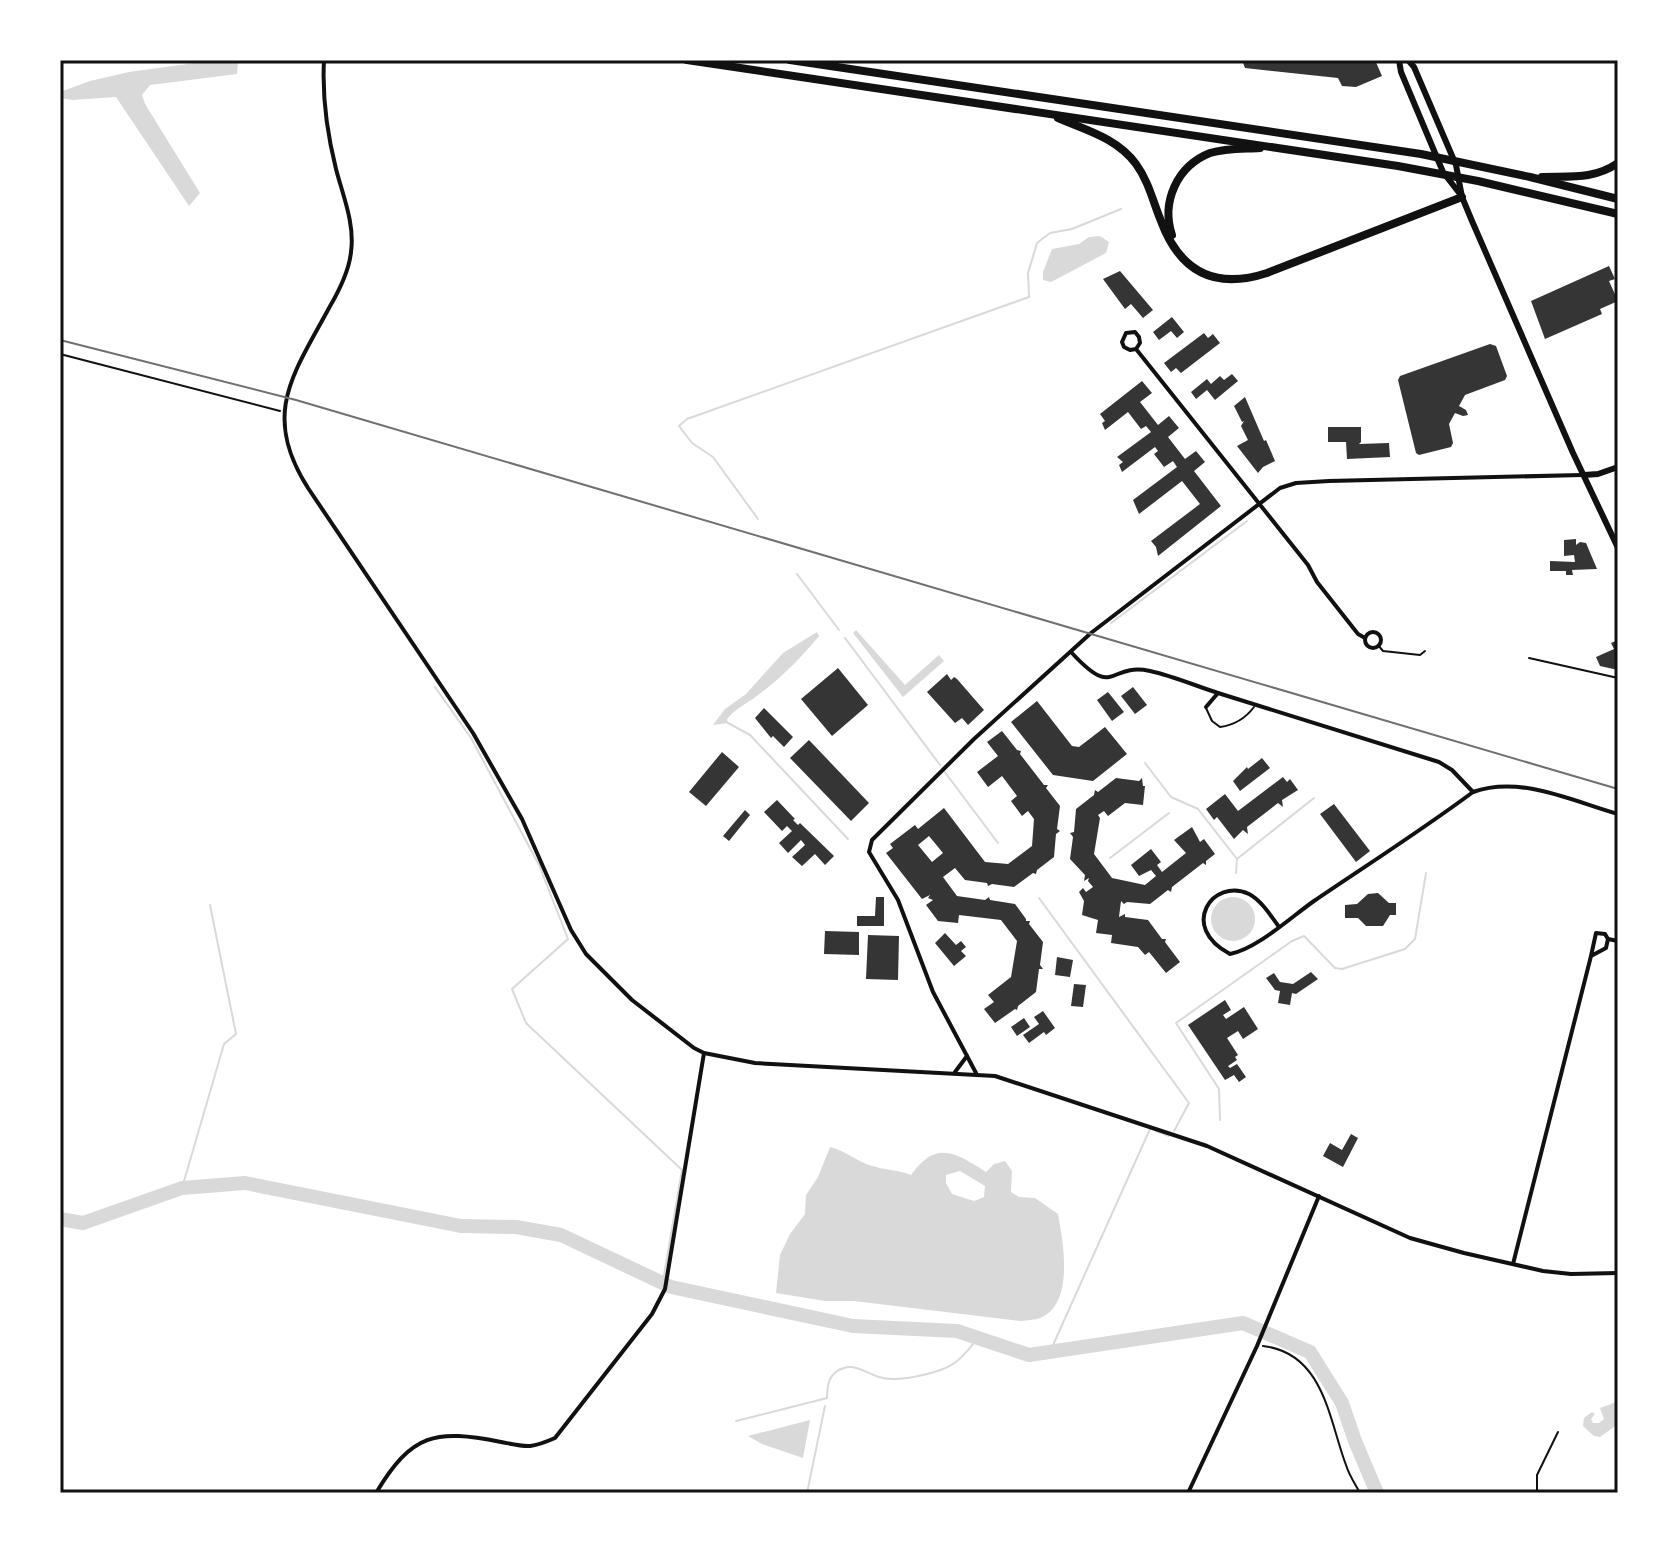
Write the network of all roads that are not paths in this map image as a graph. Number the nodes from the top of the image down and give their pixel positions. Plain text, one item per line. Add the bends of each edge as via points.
1 (324, 60) edge
2 (687, 60) edge
3 (790, 60) edge
4 (1399, 60) edge
5 (1408, 60) edge
6 (1043, 112) junction
7 (1279, 147) junction
8 (1618, 163) edge
9 (1530, 177) junction
10 (1462, 197) junction
11 (1618, 199) edge
12 (1618, 214) edge
13 (1179, 255) junction
14 (1136, 349) junction
15 (1618, 467) edge
16 (1584, 475) junction
17 (1258, 504) junction
18 (1618, 548) edge
19 (1365, 638) junction
20 (1378, 645) junction
21 (1070, 651) junction
22 (1425, 651) dead end
23 (1529, 658) dead end
24 (1618, 678) edge
25 (1218, 693) junction
26 (1255, 704) junction
27 (1206, 707) joint
28 (1473, 792) junction
29 (1618, 814) edge
30 (1279, 927) junction
31 (1608, 939) junction
32 (1618, 941) edge
33 (1591, 956) junction
34 (704, 1053) junction
35 (967, 1056) junction
36 (954, 1072) junction
37 (976, 1073) junction
38 (1319, 1196) junction
39 (1513, 1264) junction
40 (1618, 1273) edge
41 (376, 1493) edge
42 (1188, 1493) edge

1 - 34 street via 327,128 348,211 352,251 338,292 289,385 287,444 298,473 473,733 522,819 586,954 632,1000
2 - 6 highway
3 - 9 highway via 1421,154
4 - 10 street via 1443,172
5 - 10 street via 1456,165
6 - 7 highway
6 - 13 highway via 1109,139 1127,154 1143,176
7 - 12 highway via 1429,171
7 - 13 highway via 1211,153 1184,170 1168,215
8 - 9 highway via 1585,177
9 - 11 highway
10 - 13 highway via 1253,278 1220,280
10 - 16 street
14 - 14 street via 1138,334 1126,333 1122,345
14 - 17 street
15 - 16 street
16 - 17 street via 1296,483
16 - 18 street
17 - 19 street
17 - 21 street
19 - 20 street via 1368,646
19 - 20 street via 1376,633
20 - 22 lane via 1383,651
21 - 25 street via 1099,677 1151,671
21 - 35 street via 934,777 869,847
23 - 24 lane
25 - 26 street
25 - 27 street
26 - 27 lane via 1232,726 1220,727
26 - 28 street via 1439,762
28 - 29 street via 1517,785
28 - 30 street
30 - 30 street via 1259,901 1237,891 1214,897 1204,915 1210,941 1230,954
31 - 32 street
31 - 33 street via 1604,950
31 - 33 street via 1596,933
33 - 39 street
34 - 36 street via 755,1063
34 - 41 street via 669,1277 652,1314 555,1438 534,1448 439,1435 406,1453
35 - 36 street
35 - 37 street
36 - 37 street
37 - 38 street via 1207,1146
38 - 39 street via 1410,1238
38 - 42 street via 1259,1345
39 - 40 street via 1571,1274

